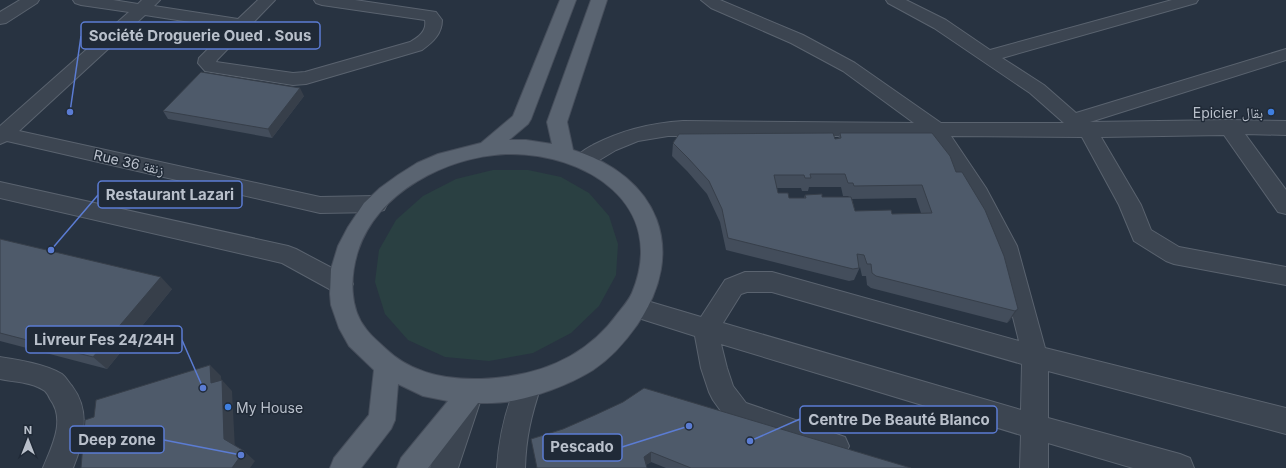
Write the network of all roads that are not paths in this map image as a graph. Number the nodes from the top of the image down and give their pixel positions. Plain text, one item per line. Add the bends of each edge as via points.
1 (31, 0) edge
2 (80, 0) edge
3 (267, 0) edge
4 (322, 0) edge
5 (568, 0) edge
6 (599, 0) edge
7 (709, 0) edge
8 (898, 0) edge
9 (1190, 0) edge
10 (147, 5) edge
11 (0, 19) edge
12 (242, 25) junction
13 (1286, 54) edge
14 (988, 56) junction
15 (1081, 126) junction
16 (1229, 127) junction
17 (1286, 128) edge
18 (938, 130) junction
19 (1, 135) edge
20 (488, 148) junction
21 (574, 156) junction
22 (0, 190) edge
23 (376, 204) junction
24 (1286, 206) edge
25 (1286, 276) edge
26 (341, 284) junction
27 (636, 308) junction
28 (706, 330) junction
29 (1035, 357) junction
30 (387, 367) junction
31 (0, 368) edge
32 (528, 386) junction
33 (471, 392) junction
34 (1286, 421) edge
35 (1035, 427) junction
36 (857, 454) edge
37 (57, 468) edge
38 (344, 468) edge
39 (411, 468) edge
40 (444, 468) edge
41 (511, 468) edge
42 (1034, 468) edge
43 (1180, 468) edge

1 - 11 street
2 - 10 street
3 - 12 street
4 - 12 street via 430,16 434,20 433,32 416,46 306,78 293,79 211,67 207,63 208,58
5 - 20 main road via 521,119
6 - 21 main road via 557,122
7 - 18 street via 797,39 849,67
8 - 14 street
9 - 14 street
10 - 12 street
10 - 19 street
13 - 15 street
14 - 15 street via 1037,89
15 - 16 street
15 - 18 street
15 - 25 street via 1130,205 1142,235 1174,255
16 - 17 street
16 - 24 street
18 - 21 street via 682,128 635,134
18 - 29 street via 979,194 1006,246
19 - 23 street, Rue 36 زنقة via 320,205
20 - 21 main road via 526,147
20 - 23 main road via 461,154 430,166 401,183
21 - 27 main road via 606,172 624,187 648,226 652,264
22 - 26 street via 288,255
23 - 26 main road via 349,244
26 - 30 main road via 344,310 355,334 374,358
27 - 28 street
27 - 32 main road via 615,337 587,361 555,377
28 - 29 street via 733,287 745,282 765,282 780,284
28 - 35 street
28 - 36 street via 722,392 737,412
29 - 34 street
29 - 35 street
30 - 33 main road via 408,380 451,391
30 - 38 main road via 382,420
31 - 37 street via 29,373 54,383 69,402 71,430 61,463
32 - 33 main road
32 - 41 street via 512,442
33 - 39 main road
33 - 40 street
35 - 42 street
35 - 43 street

